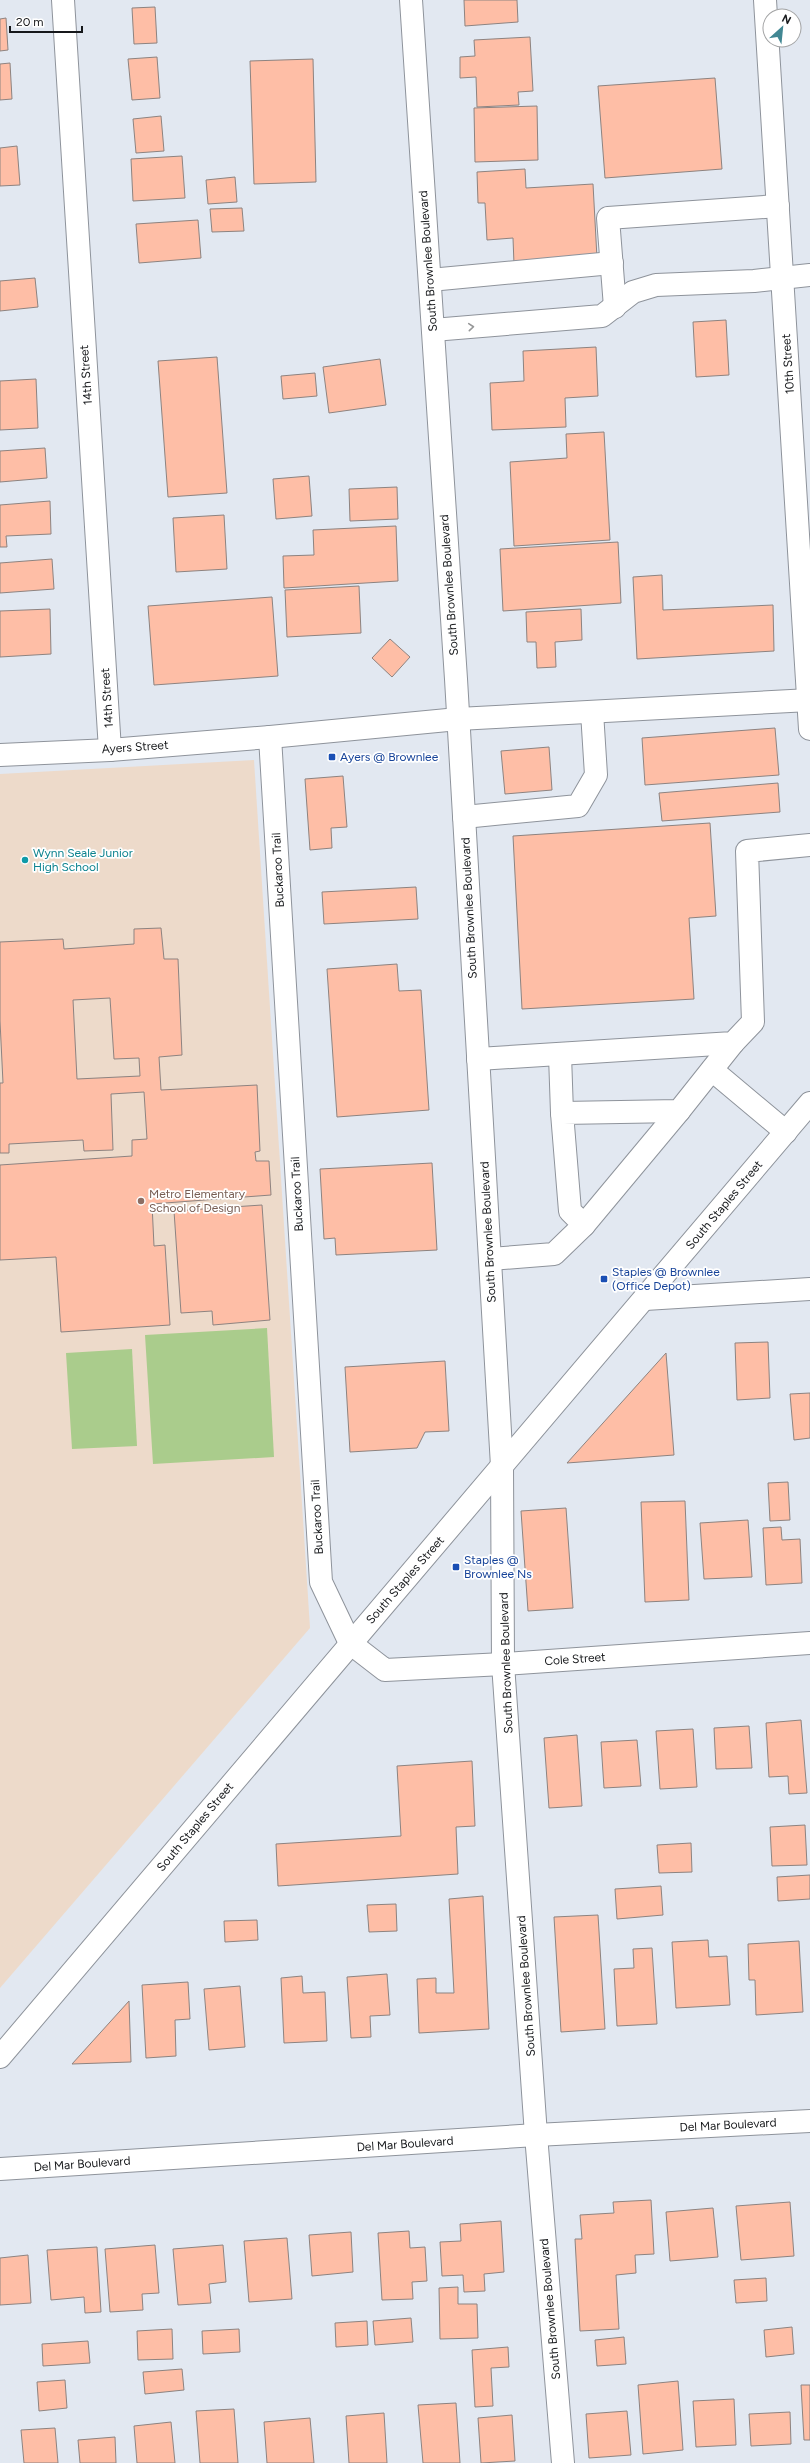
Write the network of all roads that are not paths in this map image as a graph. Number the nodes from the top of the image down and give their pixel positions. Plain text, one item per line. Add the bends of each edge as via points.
1 (63, 0) edge
2 (411, 0) edge
3 (765, 0) edge
4 (778, 206) junction
5 (612, 264) junction
6 (810, 274) edge
7 (782, 276) junction
8 (430, 280) junction
9 (615, 307) junction
10 (432, 330) junction
11 (802, 472) edge
12 (804, 526) edge
13 (810, 700) edge
14 (592, 712) junction
15 (458, 719) junction
16 (810, 729) edge
17 (270, 738) junction
18 (110, 750) junction
19 (0, 755) edge
20 (464, 817) junction
21 (810, 845) edge
22 (733, 1043) junction
23 (560, 1055) junction
24 (478, 1059) junction
25 (712, 1070) junction
26 (810, 1103) edge
27 (679, 1111) junction
28 (562, 1113) junction
29 (786, 1132) junction
30 (584, 1225) junction
31 (490, 1259) junction
32 (810, 1289) edge
33 (645, 1299) junction
34 (502, 1466) junction
35 (350, 1643) junction
36 (810, 1643) edge
37 (503, 1664) junction
38 (0, 2057) edge
39 (810, 2121) edge
40 (536, 2135) junction
41 (0, 2169) edge
42 (563, 2463) edge

1 - 18 street, 14th Street
2 - 8 street, South Brownlee Boulevard
3 - 4 street, 10th Street
4 - 5 street via 608,218
4 - 7 street, 10th Street
5 - 8 street
5 - 9 street
6 - 7 street
7 - 9 street via 754,281 656,285 633,292
7 - 11 street, 10th Street
8 - 10 street, South Brownlee Boulevard
10 -> 9 street via 602,316
10 - 15 street, South Brownlee Boulevard
11 - 12 street, 10th Street
12 - 13 street, 10th Street
13 - 14 street, Ayers Street
13 - 16 street, 10th Street
14 - 15 street, Ayers Street
14 - 20 street via 596,775 578,806
15 - 17 street, Ayers Street
15 - 20 street, South Brownlee Boulevard
17 - 18 street, Ayers Street
17 - 35 street, Buckaroo Trail via 321,1582
18 - 19 street, Ayers Street
20 - 24 street, South Brownlee Boulevard
21 - 22 street via 747,851 754,1022
22 - 23 street
22 - 25 street
23 - 24 street
23 - 28 street
24 - 31 street, South Brownlee Boulevard
25 - 27 street
25 - 29 street
26 - 29 street, South Staples Street
27 - 28 street
27 - 30 street
28 - 30 street via 570,1211
29 - 33 street, South Staples Street
30 - 31 street via 554,1254
31 - 34 street, South Brownlee Boulevard
32 - 33 street
33 - 34 street, South Staples Street
34 - 35 street, South Staples Street
34 - 37 street, South Brownlee Boulevard
35 - 37 street, Cole Street via 385,1670
35 - 38 street, South Staples Street
36 - 37 street, Cole Street
37 - 40 street, South Brownlee Boulevard
39 - 40 street, Del Mar Boulevard
40 - 41 street, Del Mar Boulevard
40 - 42 street, South Brownlee Boulevard

